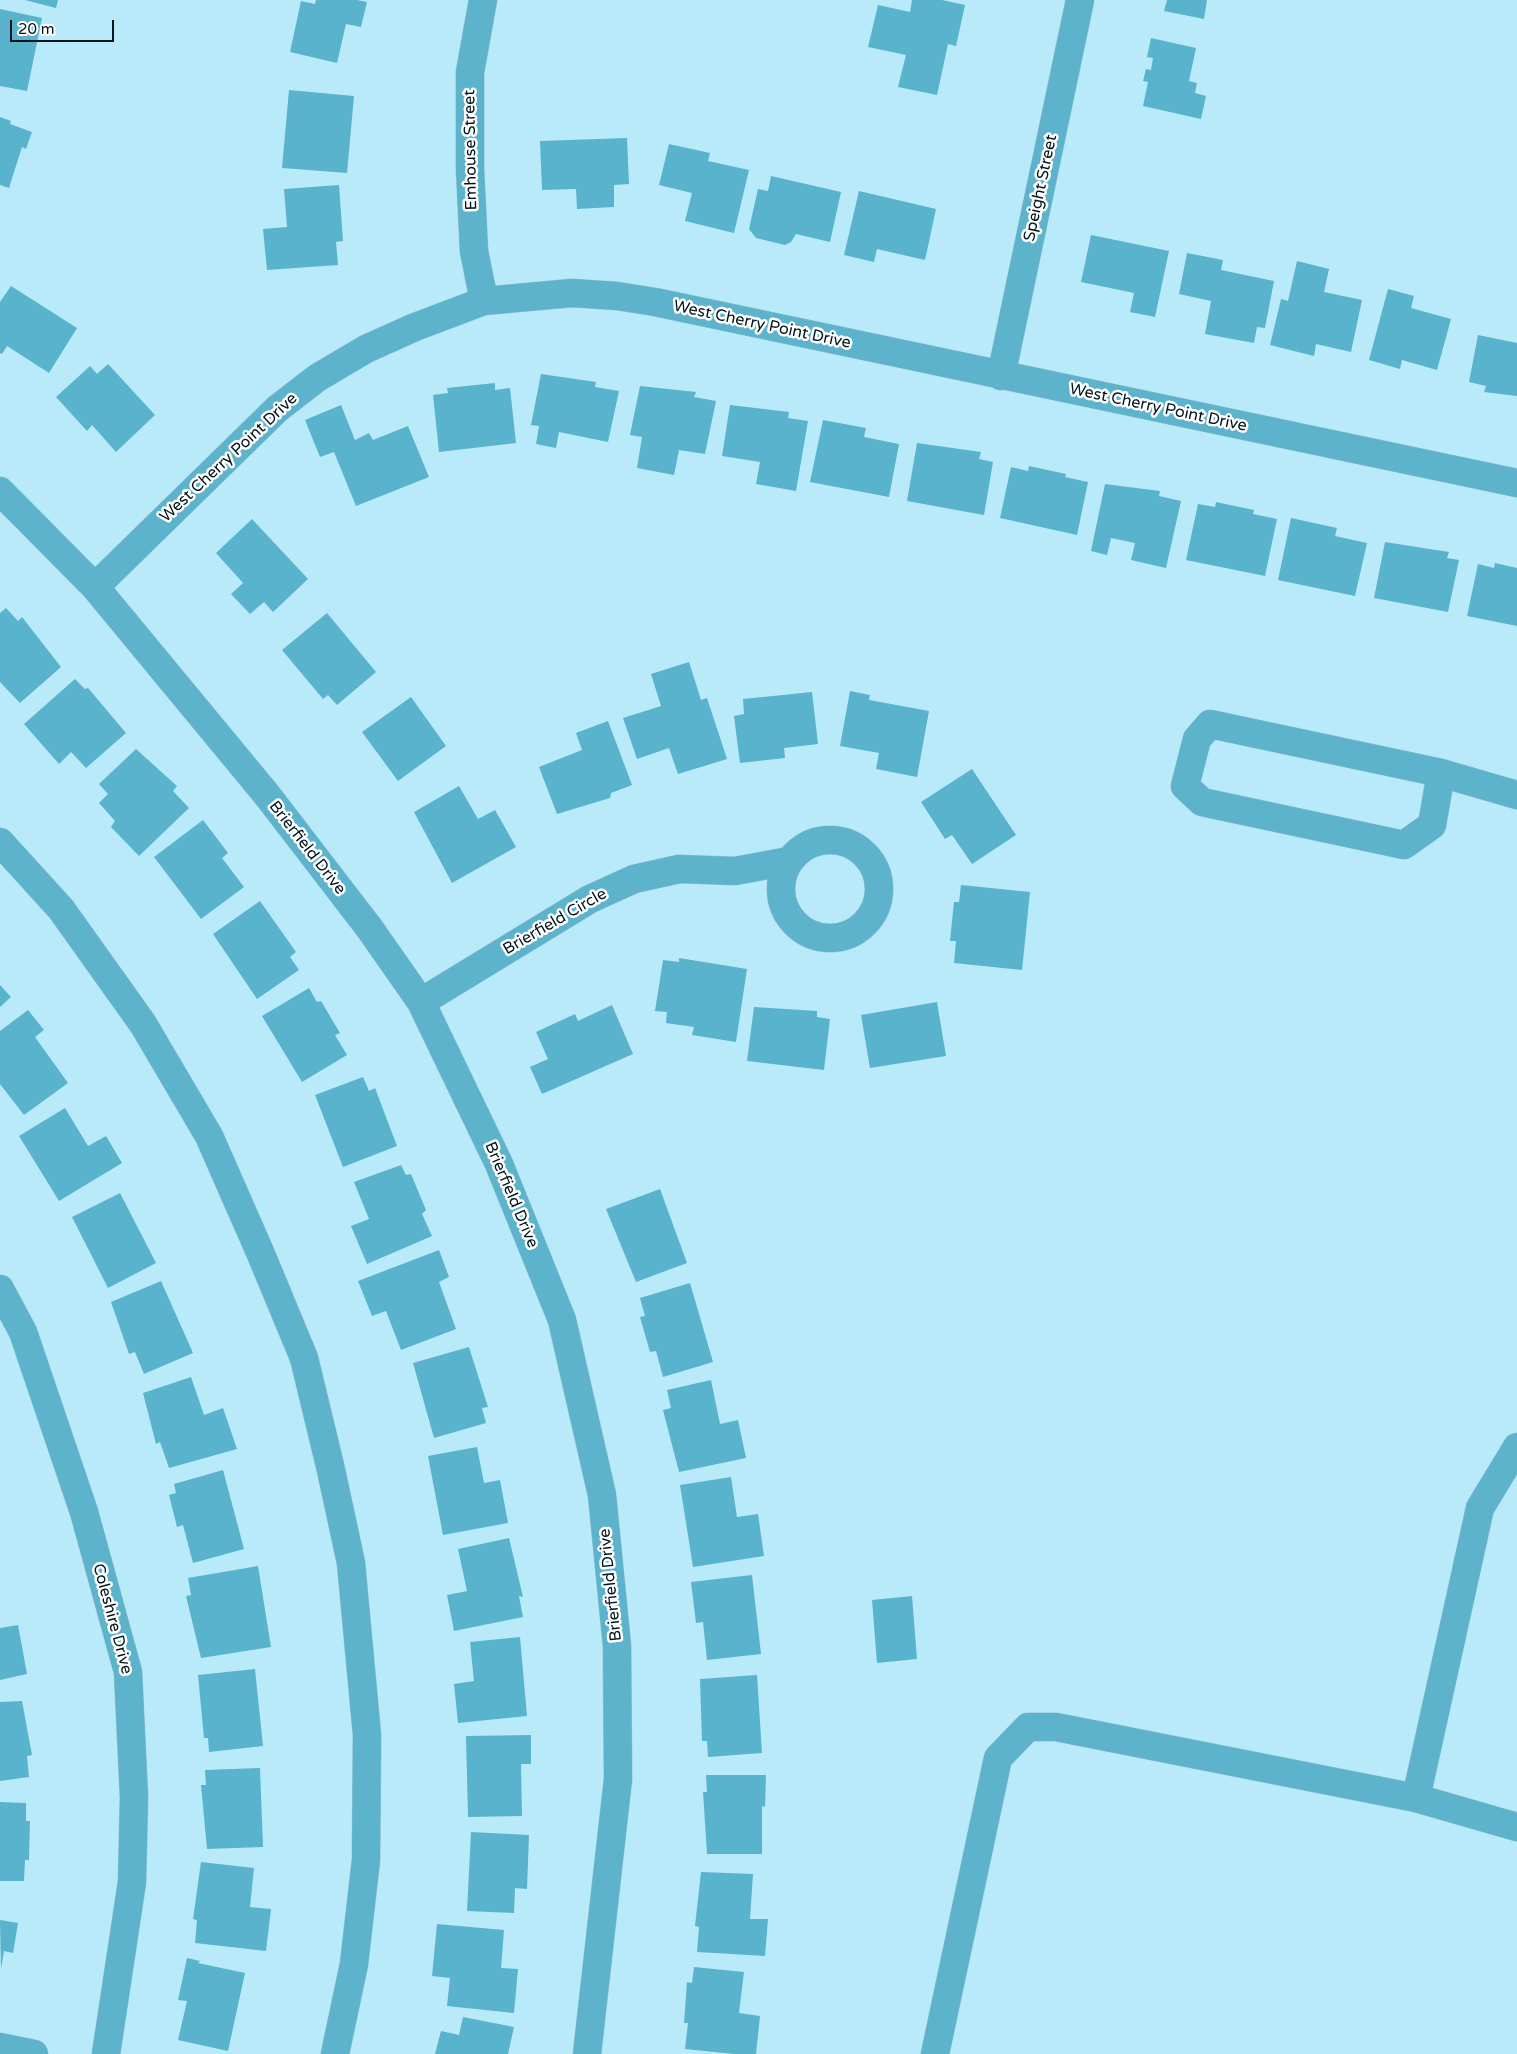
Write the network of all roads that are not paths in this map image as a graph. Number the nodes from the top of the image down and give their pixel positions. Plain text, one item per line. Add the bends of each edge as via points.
1 (483, 0) edge
2 (1080, 0) edge
3 (484, 301) junction
4 (1001, 376) junction
5 (1517, 483) edge
6 (0, 491) edge
7 (95, 587) junction
8 (1441, 773) junction
9 (1517, 795) edge
10 (0, 842) edge
11 (789, 861) dead end
12 (421, 1002) junction
13 (0, 1289) edge
14 (1517, 1447) edge
15 (1416, 1798) junction
16 (1517, 1827) edge
17 (0, 2047) edge
18 (34, 2054) edge
19 (106, 2054) edge
20 (334, 2054) edge
21 (587, 2054) edge
22 (935, 2054) edge

1 - 3 street, Emhouse Street via 470,72 470,169 474,251
2 - 4 street, Speight Street
3 - 4 street, West Cherry Point Drive via 572,293 617,296
3 - 7 street, West Cherry Point Drive via 366,349 317,378 277,409
4 - 5 street, West Cherry Point Drive
6 - 7 street, Brierfield Drive
7 - 12 street, Brierfield Drive via 267,795 370,929
8 - 8 street via 1432,825 1404,844 1202,802 1186,786 1196,739 1210,724
8 - 9 street
10 - 20 street via 61,910 144,1024 209,1136 304,1358 351,1562 367,1735 366,1860 354,1964
11 - 12 street, Brierfield Circle via 735,871 679,869 634,880 590,899
12 - 21 street, Brierfield Drive via 499,1164 562,1320 602,1495 617,1646 618,1779
13 - 19 street, Coleshire Drive via 24,1332 78,1493 128,1672 134,1796 132,1882
14 - 15 street via 1480,1508
15 - 16 street
15 - 22 street via 1056,1727 1028,1727 998,1758
17 - 18 street

